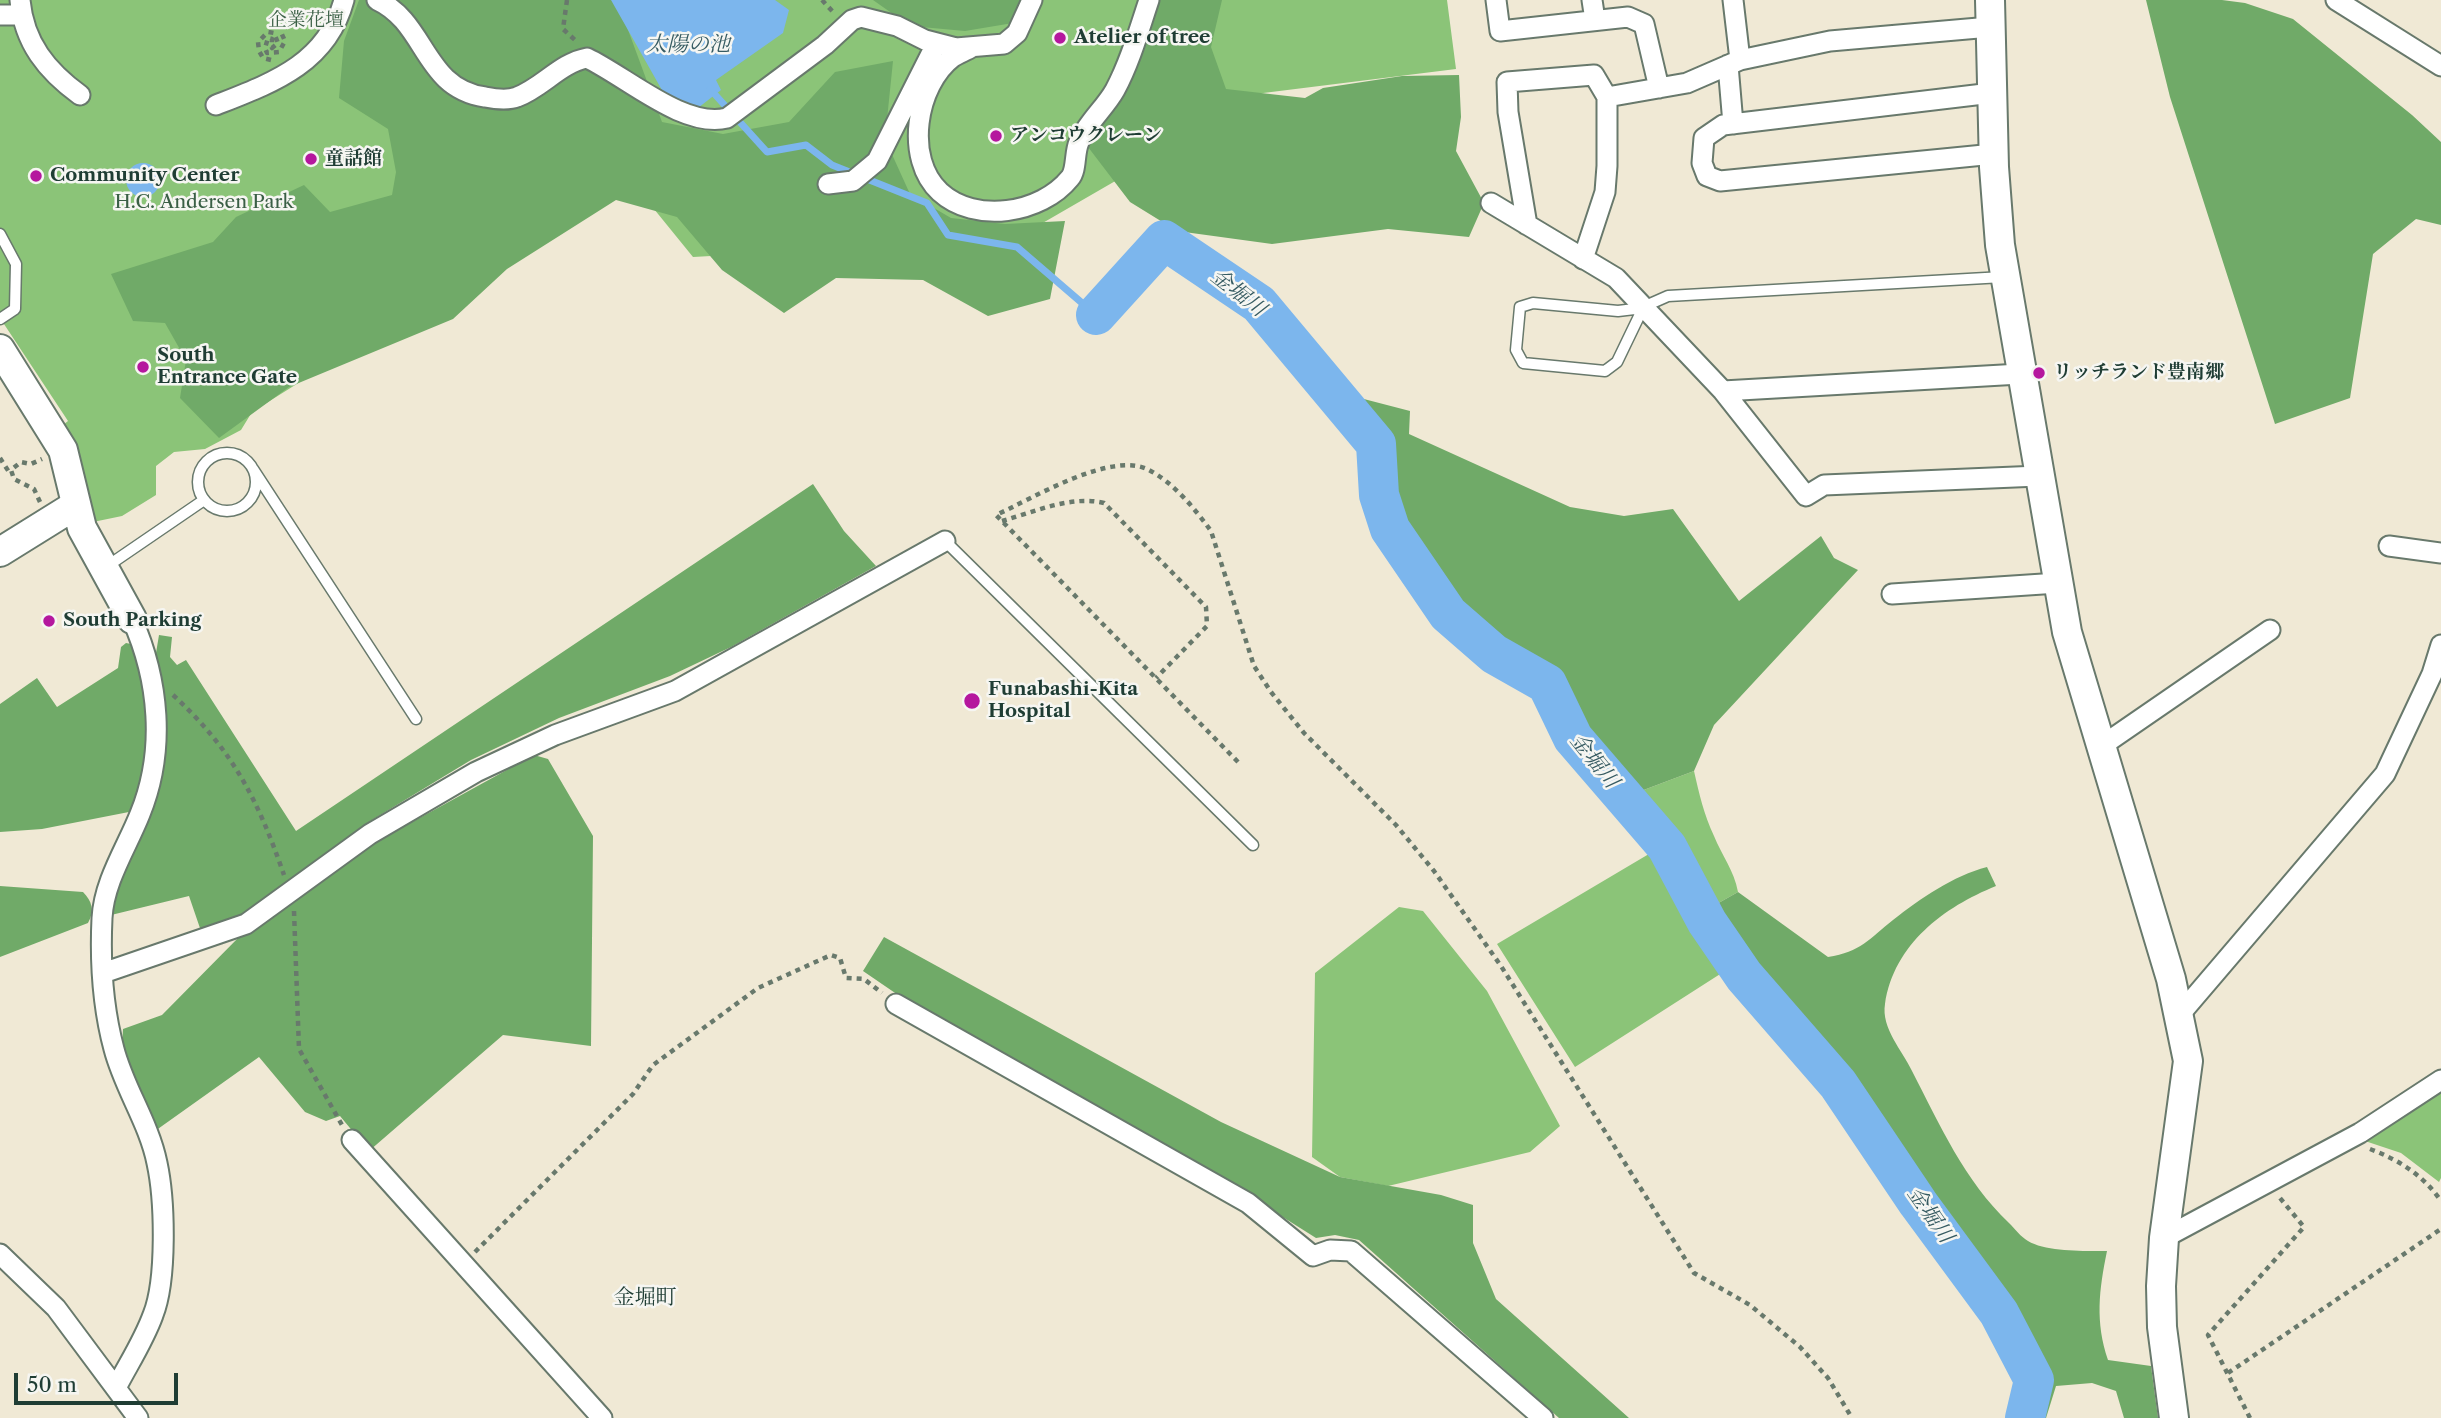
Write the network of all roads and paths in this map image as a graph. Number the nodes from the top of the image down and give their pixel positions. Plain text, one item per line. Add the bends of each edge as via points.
1 (344, 0) edge
2 (377, 0) edge
3 (567, 0) edge
4 (848, 0) edge
5 (1032, 0) edge
6 (1149, 0) edge
7 (1496, 0) edge
8 (1592, 0) edge
9 (1733, 0) edge
10 (2336, 0) edge
11 (21, 7) edge
12 (1990, 13) edge
13 (0, 15) edge
14 (856, 19) junction
15 (1595, 20) junction
16 (280, 30) dead end
17 (292, 43) dead end
18 (936, 44) junction
19 (973, 47) junction
20 (587, 58) junction
21 (1734, 63) junction
22 (2441, 66) edge
23 (1659, 88) junction
24 (1992, 93) junction
25 (80, 95) dead end
26 (1607, 97) junction
27 (216, 105) dead end
28 (1733, 124) junction
29 (1994, 154) junction
30 (828, 184) dead end
31 (1491, 203) dead end
32 (1527, 225) junction
33 (0, 234) edge
34 (1583, 259) junction
35 (2004, 277) junction
36 (1643, 307) junction
37 (0, 319) edge
38 (0, 349) edge
39 (2020, 374) junction
40 (1723, 391) junction
41 (48, 457) dead end
42 (0, 458) edge
43 (253, 469) junction
44 (11, 475) junction
45 (2039, 476) junction
46 (204, 499) junction
47 (41, 502) dead end
48 (74, 506) junction
49 (1002, 521) junction
50 (945, 541) joint
51 (2389, 546) dead end
52 (0, 552) edge
53 (2441, 553) edge
54 (105, 568) junction
55 (2058, 583) junction
56 (1892, 594) dead end
57 (132, 619) joint
58 (2270, 630) dead end
59 (2441, 645) edge
60 (151, 676) junction
61 (1156, 678) junction
62 (416, 719) dead end
63 (2101, 747) junction
64 (1238, 762) dead end
65 (1253, 845) dead end
66 (289, 890) junction
67 (103, 973) junction
68 (896, 1004) joint
69 (2181, 1013) junction
70 (2441, 1080) edge
71 (352, 1140) joint
72 (2340, 1144) junction
73 (2269, 1183) junction
74 (2441, 1201) edge
75 (2441, 1229) edge
76 (2164, 1238) junction
77 (0, 1254) edge
78 (463, 1265) junction
79 (2228, 1373) junction
80 (117, 1386) junction
81 (138, 1418) edge
82 (601, 1418) edge
83 (1542, 1418) edge
84 (1853, 1418) edge
85 (2174, 1418) edge
86 (2250, 1418) edge

1 - 27 street via 325,43 309,61 268,85
2 - 20 street via 407,21 445,81 481,97 517,97
3 - 20 path via 563,29 584,47
4 - 14 street
5 - 19 street via 1012,40
6 - 19 street via 1114,92 1079,141 1072,176 1049,197 1025,207 994,211 958,203 940,192 921,161 921,113 928,91 952,58
7 - 15 street via 1500,31
8 - 15 street
9 - 21 street
10 - 22 street
11 - 13 street
11 - 25 street via 37,54 53,75
12 - 21 street
12 - 24 street
14 - 18 street via 897,26
14 - 20 street via 720,120 681,113
15 - 23 street via 1628,17 1644,24
16 - 17 path via 284,47 273,54 267,53 265,42 272,39 270,45 275,47 278,37 268,32 262,36 259,51 264,58 282,57
18 - 19 street
18 - 30 street via 877,161 853,181
21 - 23 street via 1687,83
21 - 28 street
23 - 26 street
24 - 28 street
24 - 29 street
26 - 32 street via 1594,75 1507,82
26 - 34 street via 1605,192
28 - 29 street via 1710,131 1702,143 1702,163 1712,180
29 - 35 street
31 - 32 street
32 - 34 street
33 - 37 lane via 16,264 15,309
34 - 36 street via 1616,278
35 - 36 lane via 1668,296
35 - 39 street
36 - 36 lane via 1617,362 1605,371 1523,363 1516,350 1520,307 1525,304 1618,311
36 - 40 street
38 - 48 street via 63,450
39 - 40 street
39 - 45 street
40 - 45 street via 1806,496 1824,485
41 - 44 path via 14,465
42 - 44 path
43 - 46 lane via 256,488 247,504 219,510
43 - 46 lane via 248,461 230,453 212,457 200,472 199,491
43 - 62 lane
44 - 47 path via 34,489
45 - 55 street
46 - 54 lane
48 - 52 street
48 - 54 street
49 - 61 path
49 - 61 path via 1073,501 1104,503 1197,597 1206,607 1207,625
49 - 84 path via 996,515 1087,472 1111,467 1147,468 1198,513 1211,530 1254,666 1271,692 1442,881 1695,1273 1750,1305 1800,1347 1828,1378
50 - 65 lane
50 - 66 street via 675,691 555,735 476,772 370,834
51 - 53 street
54 - 57 street
55 - 56 street
55 - 63 street via 2067,632
57 - 60 street
58 - 63 street
59 - 69 street via 2385,774
60 - 66 path via 202,721 247,784
60 - 67 street via 155,761 141,812 110,881 102,915
61 - 64 path
63 - 69 street
66 - 67 street via 246,924
66 - 71 path via 295,916 299,1049
67 - 80 street via 114,1050 157,1163 163,1257 154,1314
68 - 78 path via 864,979 846,978 840,958 831,955 758,988 653,1065 633,1094
68 - 83 street via 1248,1203 1313,1256 1330,1250 1351,1251
69 - 76 street via 2188,1061
70 - 72 street
71 - 78 street
72 - 73 street
72 - 74 path via 2398,1159
73 - 76 street
73 - 79 path via 2304,1227 2208,1335
75 - 79 path
76 - 85 street via 2162,1327
77 - 80 street via 57,1308
78 - 82 street
79 - 86 path
80 - 81 street

